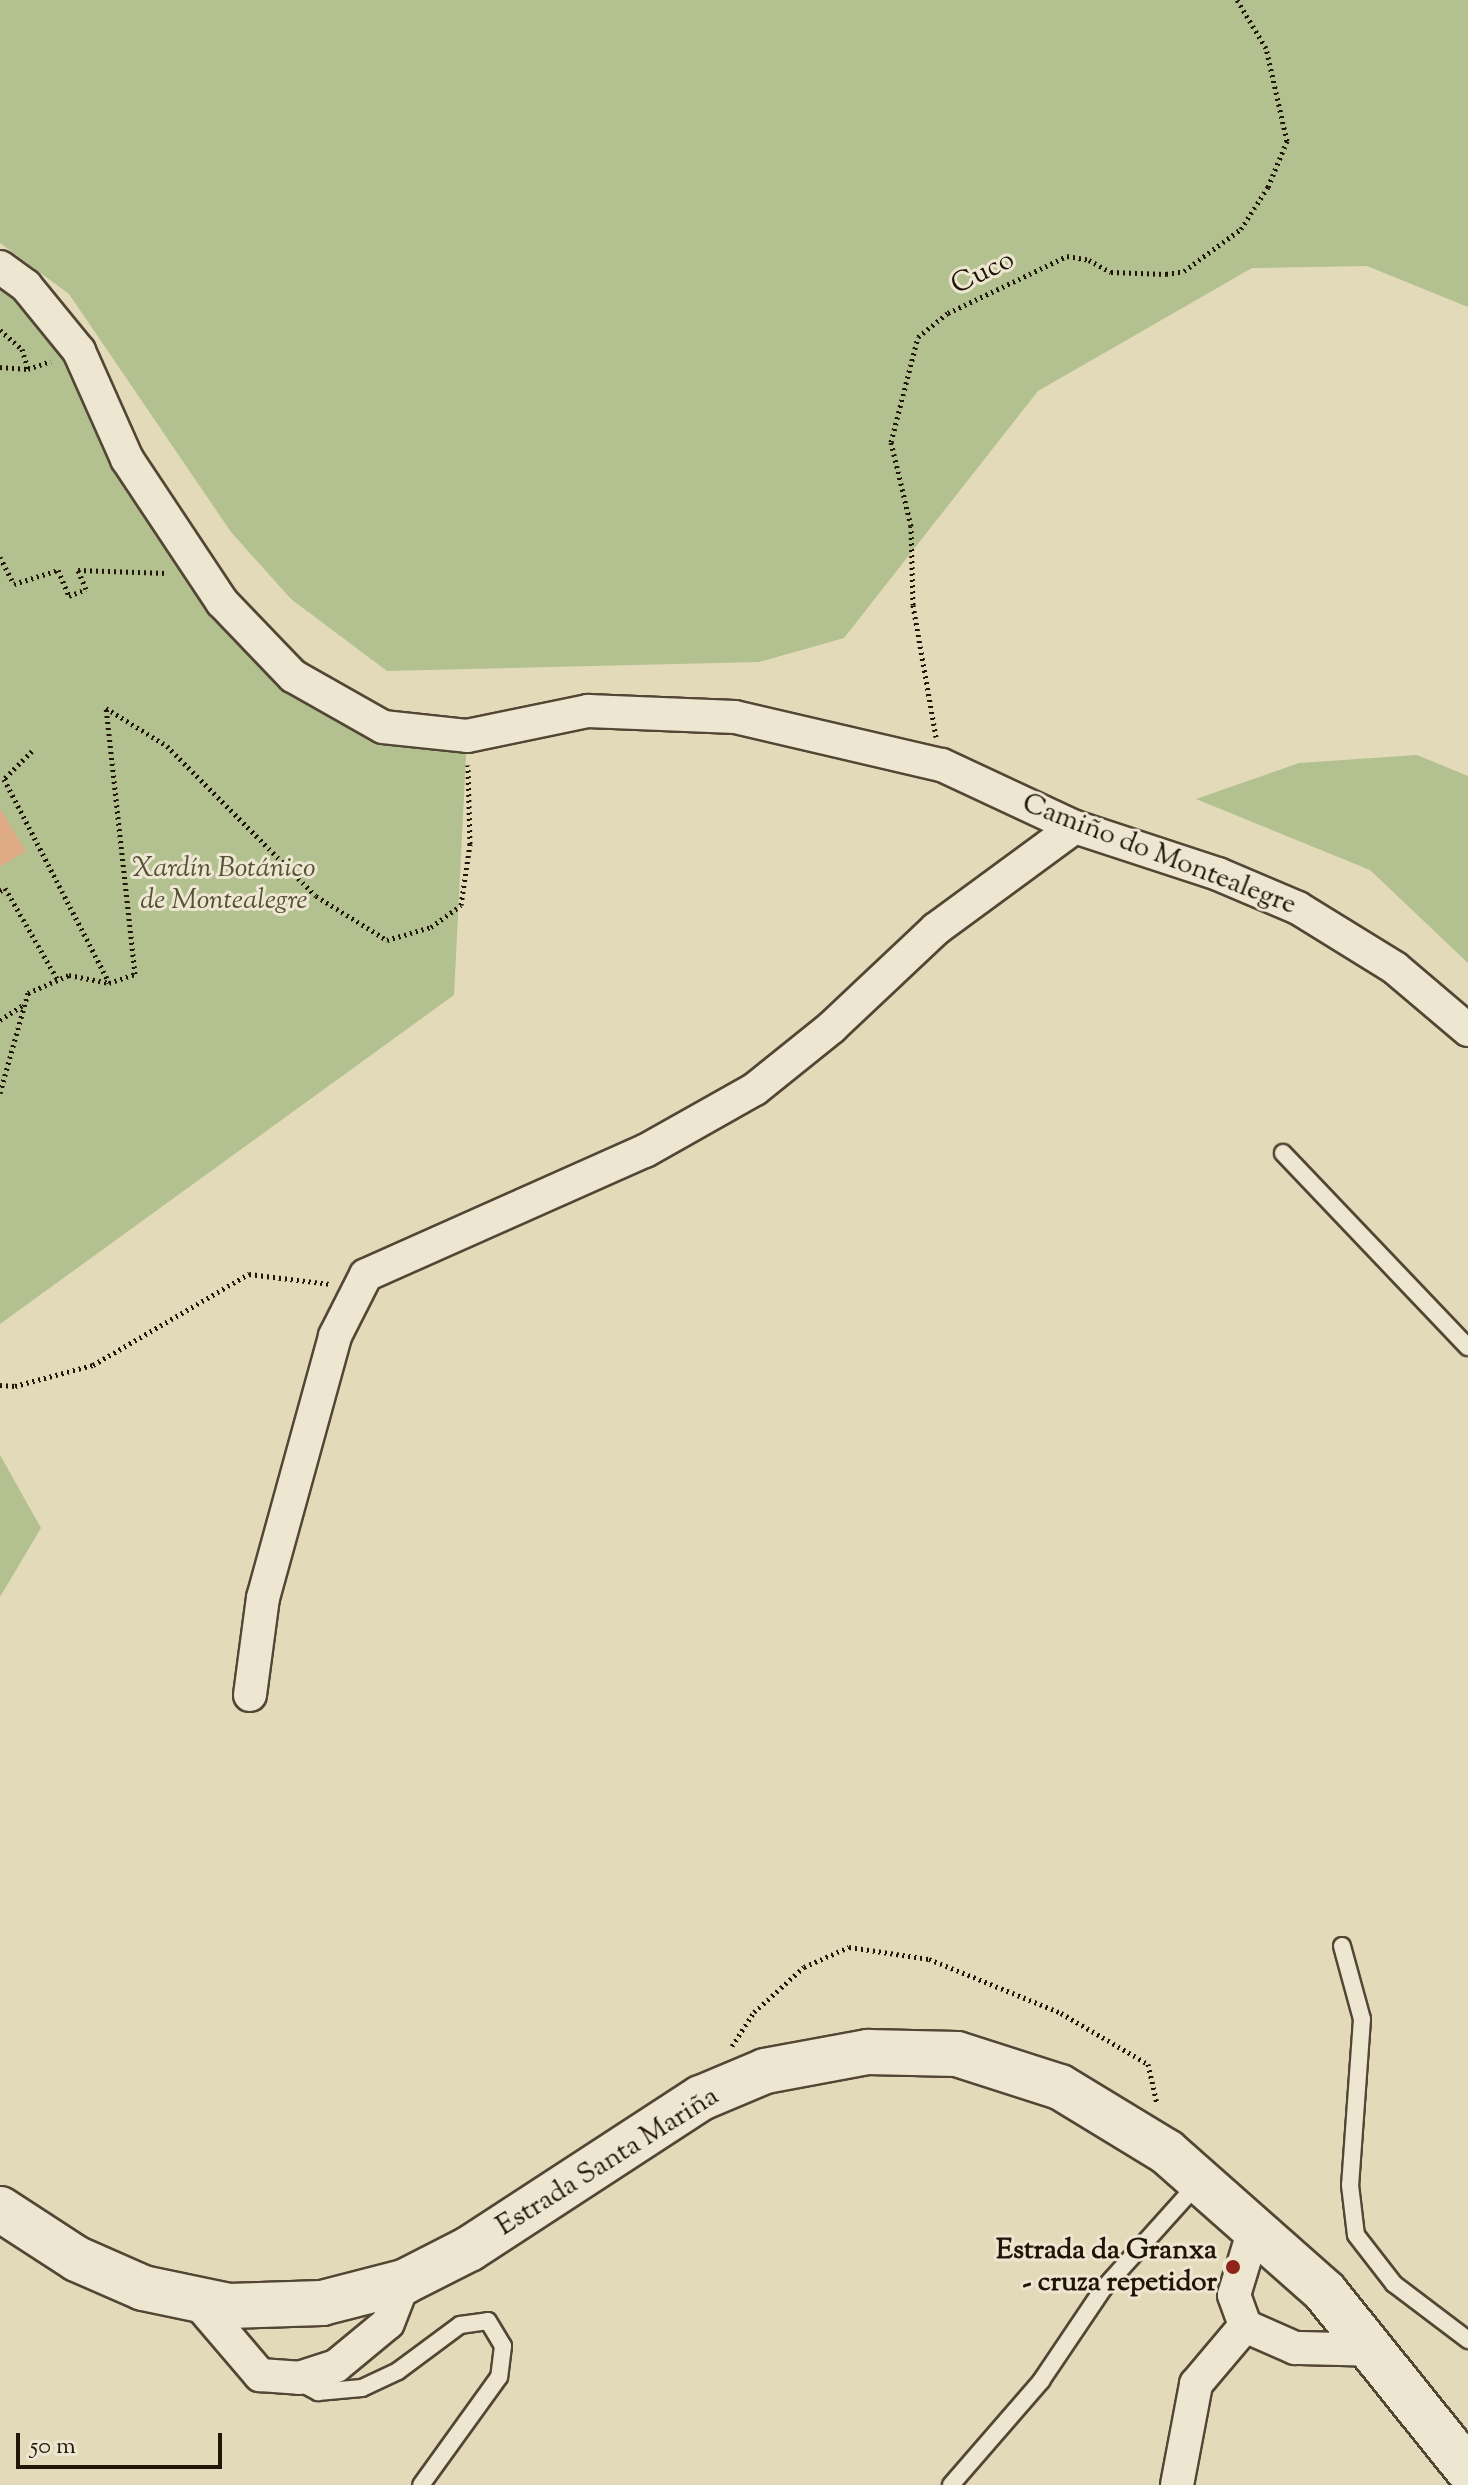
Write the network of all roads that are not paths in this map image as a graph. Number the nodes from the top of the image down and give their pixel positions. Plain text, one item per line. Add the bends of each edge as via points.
1 (0, 267) edge
2 (1075, 827) junction
3 (1468, 1030) edge
4 (1283, 1153) dead end
5 (1468, 1347) edge
6 (250, 1695) dead end
7 (1342, 1946) dead end
8 (1201, 2180) junction
9 (0, 2209) edge
10 (1255, 2226) junction
11 (404, 2282) junction
12 (196, 2300) junction
13 (1245, 2326) junction
14 (1468, 2340) edge
15 (1376, 2350) junction
16 (288, 2377) junction
17 (1464, 2455) edge
18 (421, 2485) edge
19 (951, 2485) edge
20 (1177, 2485) edge

1 - 2 street, Camiño do Montealegre via 26,286 79,351 127,459 222,602 293,676 383,727 467,736 588,711 735,717 942,765
2 - 3 street, Camiño do Montealegre via 1218,874 1298,908 1395,968
2 - 6 street via 936,929 832,1027 755,1089 645,1151 366,1275 335,1336 263,1598
4 - 5 lane
7 - 14 lane via 1362,2019 1350,2185 1356,2235 1394,2284
8 - 10 main road, Estrada Santa Mariña
8 - 11 main road, Estrada Santa Mariña via 1099,2107 1020,2070 944,2053 831,2056 765,2071 701,2098 469,2249
8 - 19 lane via 1103,2289 1041,2381
9 - 12 main road, Estrada Santa Mariña via 107,2274
10 - 13 street via 1234,2295
10 - 15 main road, Estrada Santa Mariña via 1325,2292
11 - 12 main road, Estrada Santa Mariña via 289,2307
11 - 16 street via 388,2323 378,2332 336,2366
12 - 16 street via 260,2375
13 - 15 street via 1295,2348
13 - 20 street via 1196,2384
15 - 17 main road, Estrada Santa Mariña
16 - 18 lane via 318,2392 362,2388 398,2371 460,2325 488,2321 503,2346 499,2377

